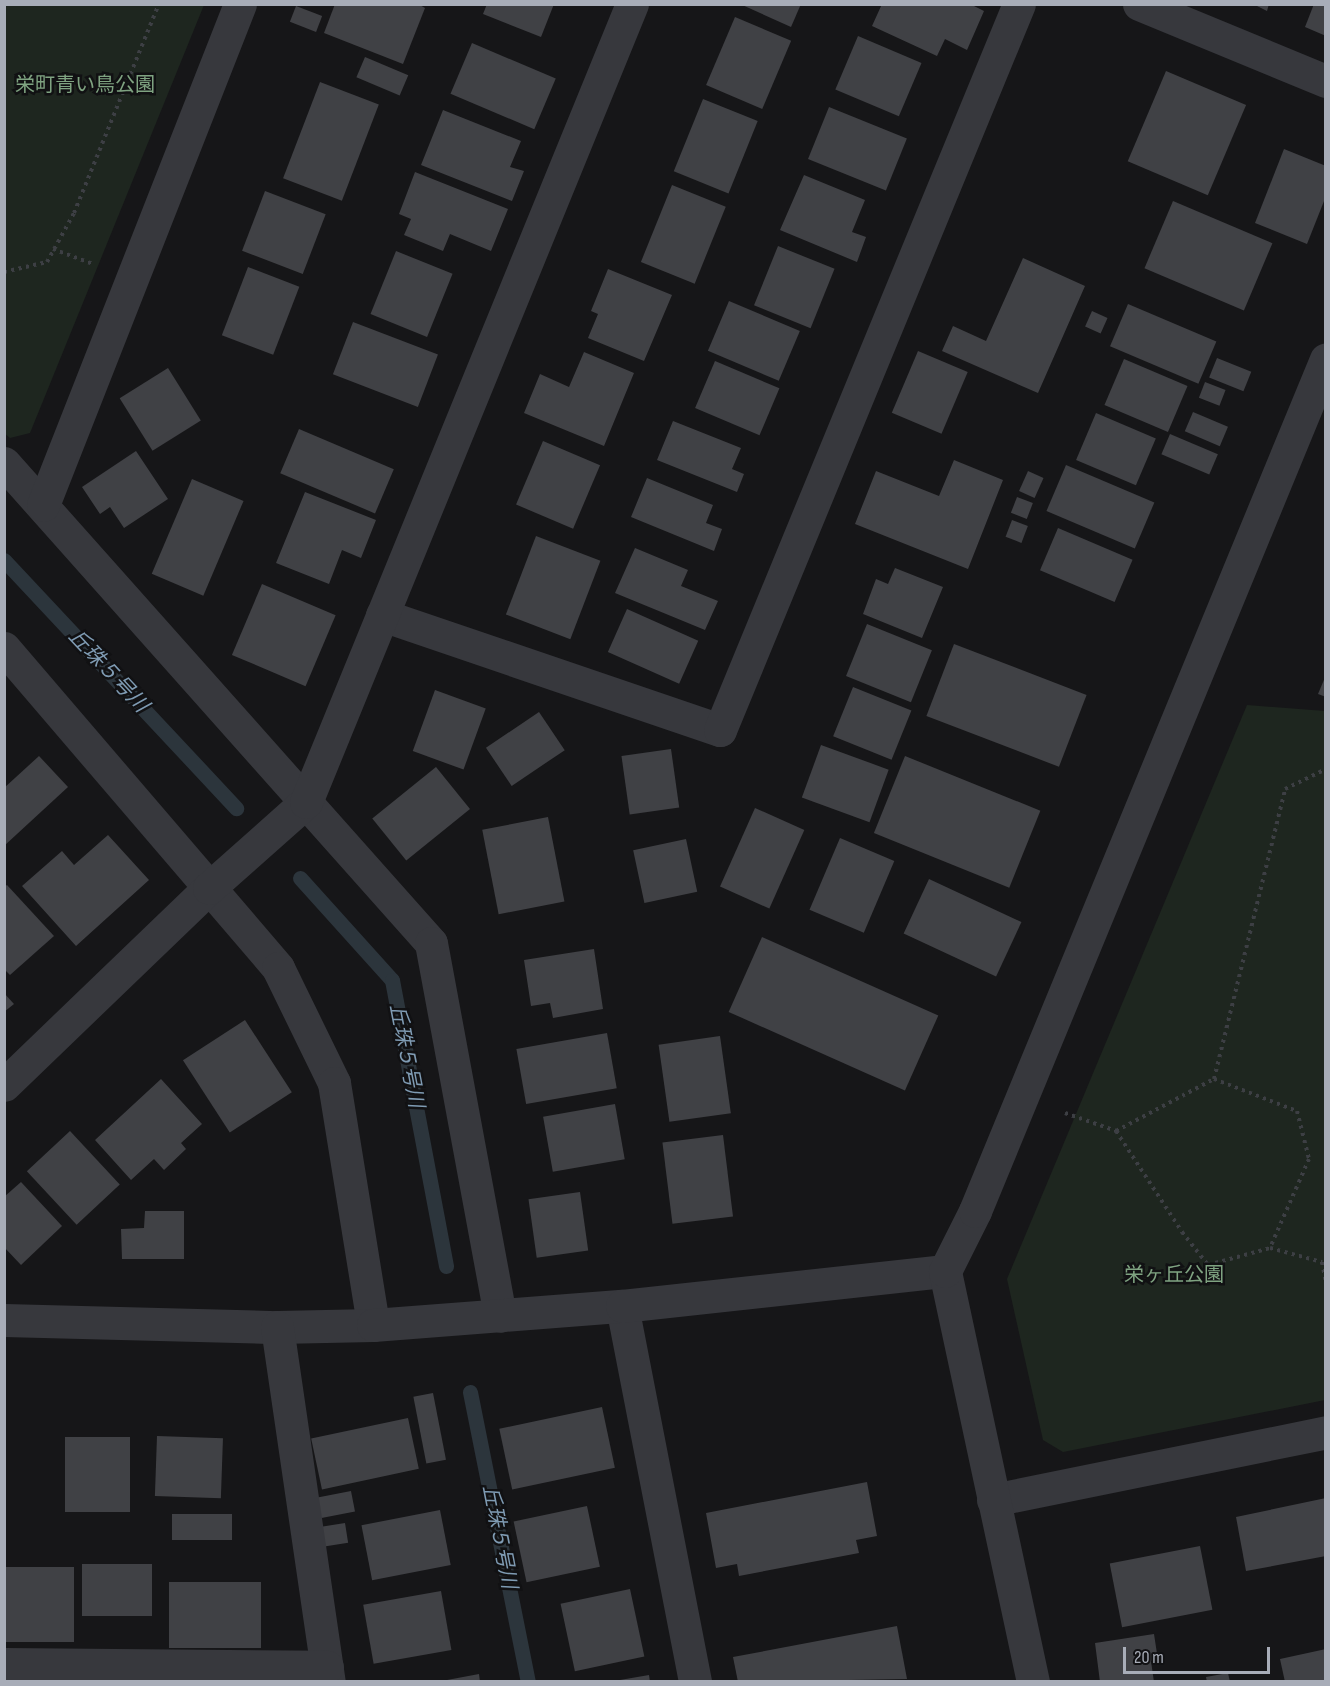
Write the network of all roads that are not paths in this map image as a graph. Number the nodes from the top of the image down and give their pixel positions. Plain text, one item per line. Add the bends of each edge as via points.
1 (240, 4) edge
2 (632, 4) edge
3 (1019, 4) edge
4 (1140, 4) edge
5 (1326, 81) edge
6 (1326, 359) edge
7 (4, 463) edge
8 (43, 505) junction
9 (382, 615) junction
10 (7, 655) edge
11 (306, 802) junction
12 (209, 888) junction
13 (4, 1084) edge
14 (945, 1271) junction
15 (622, 1306) junction
16 (500, 1316) junction
17 (4, 1320) edge
18 (373, 1325) junction
19 (277, 1327) junction
20 (1326, 1432) edge
21 (993, 1500) junction
22 (4, 1664) edge
23 (328, 1674) edge
24 (695, 1682) edge
25 (1033, 1682) edge

1 - 8 street
2 - 9 street
3 - 9 street via 720,730
4 - 5 street
6 - 14 street via 980,1200
7 - 8 street
8 - 11 street
9 - 11 street
10 - 12 street
11 - 12 street
11 - 16 street via 432,943
12 - 13 street
12 - 18 street via 278,968 334,1083
14 - 15 street
14 - 21 street
15 - 16 street
15 - 24 street
16 - 18 street
17 - 19 street
18 - 19 street
19 - 23 street
20 - 21 street
21 - 25 street
22 - 23 street

